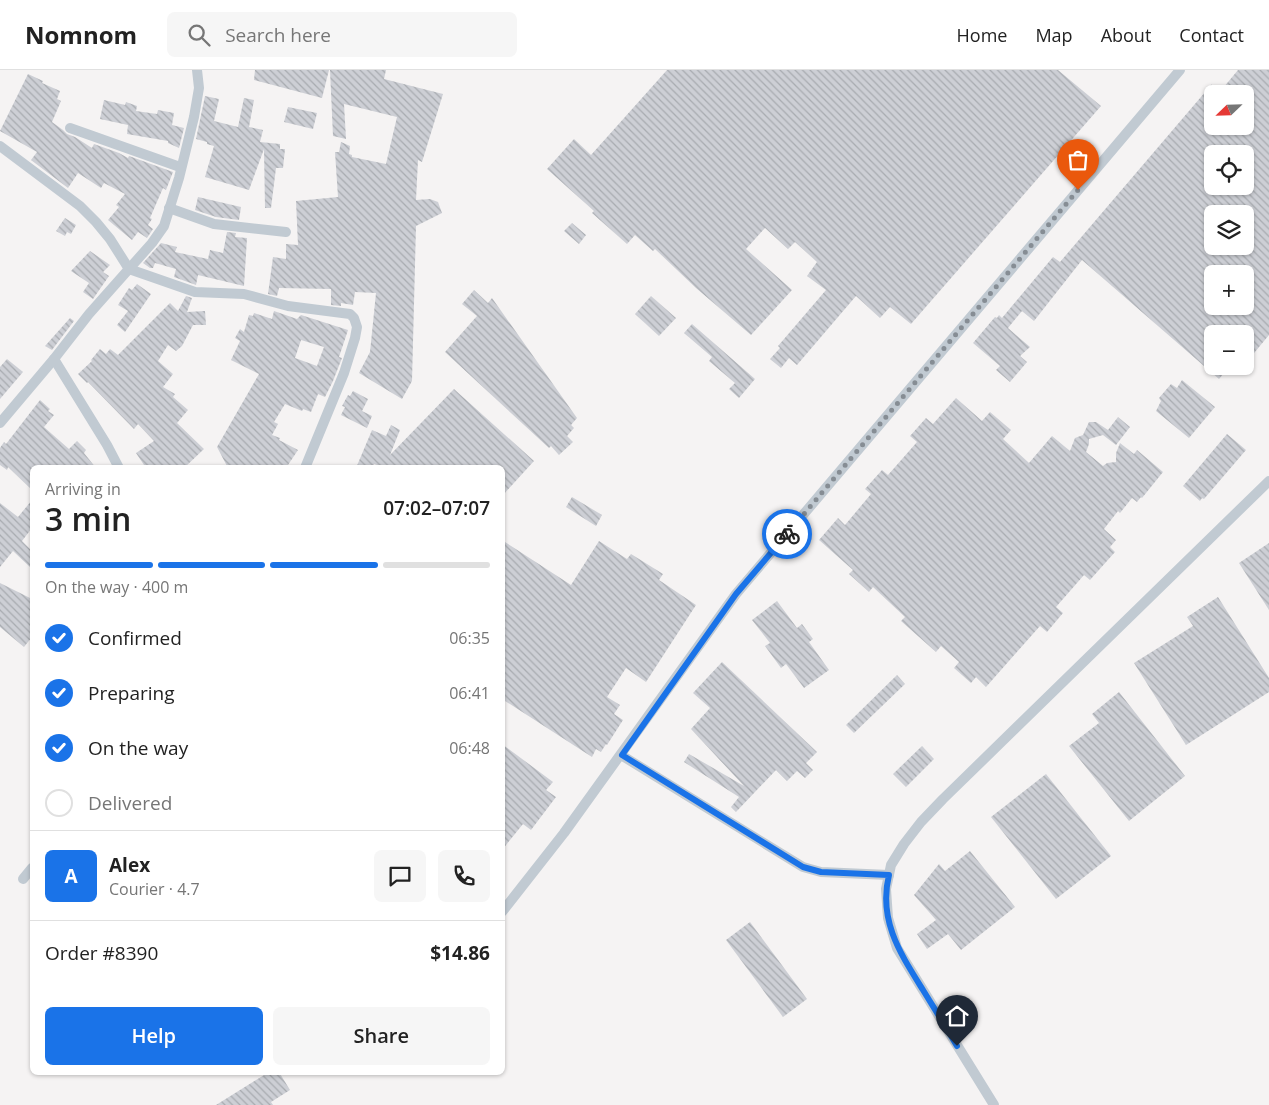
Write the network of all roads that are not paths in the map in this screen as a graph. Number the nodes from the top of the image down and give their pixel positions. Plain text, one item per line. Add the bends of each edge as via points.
1 (196, 70) edge
2 (1180, 70) edge
3 (70, 128) dead end
4 (0, 146) edge
5 (180, 167) junction
6 (169, 208) junction
7 (286, 232) dead end
8 (129, 269) junction
9 (54, 359) junction
10 (0, 423) edge
11 (117, 465) edge
12 (306, 465) edge
13 (1269, 481) edge
14 (622, 755) junction
15 (30, 870) edge
16 (889, 875) junction
17 (23, 879) dead end
18 (505, 908) edge
19 (994, 1105) edge

1 - 5 street via 199,88
2 - 14 street via 736,594
3 - 5 street
4 - 8 street via 85,212 110,239
5 - 6 street
6 - 7 street via 214,224
6 - 8 street via 164,226
8 - 9 street
8 - 12 street via 195,292 244,294 288,306 350,314 354,318 357,327 347,364
9 - 10 street
9 - 11 street via 108,445
13 - 16 street via 932,810 904,844 891,865
14 - 16 street via 803,867 821,872
14 - 18 street
15 - 17 street
16 - 19 street via 886,889 888,918 897,948

